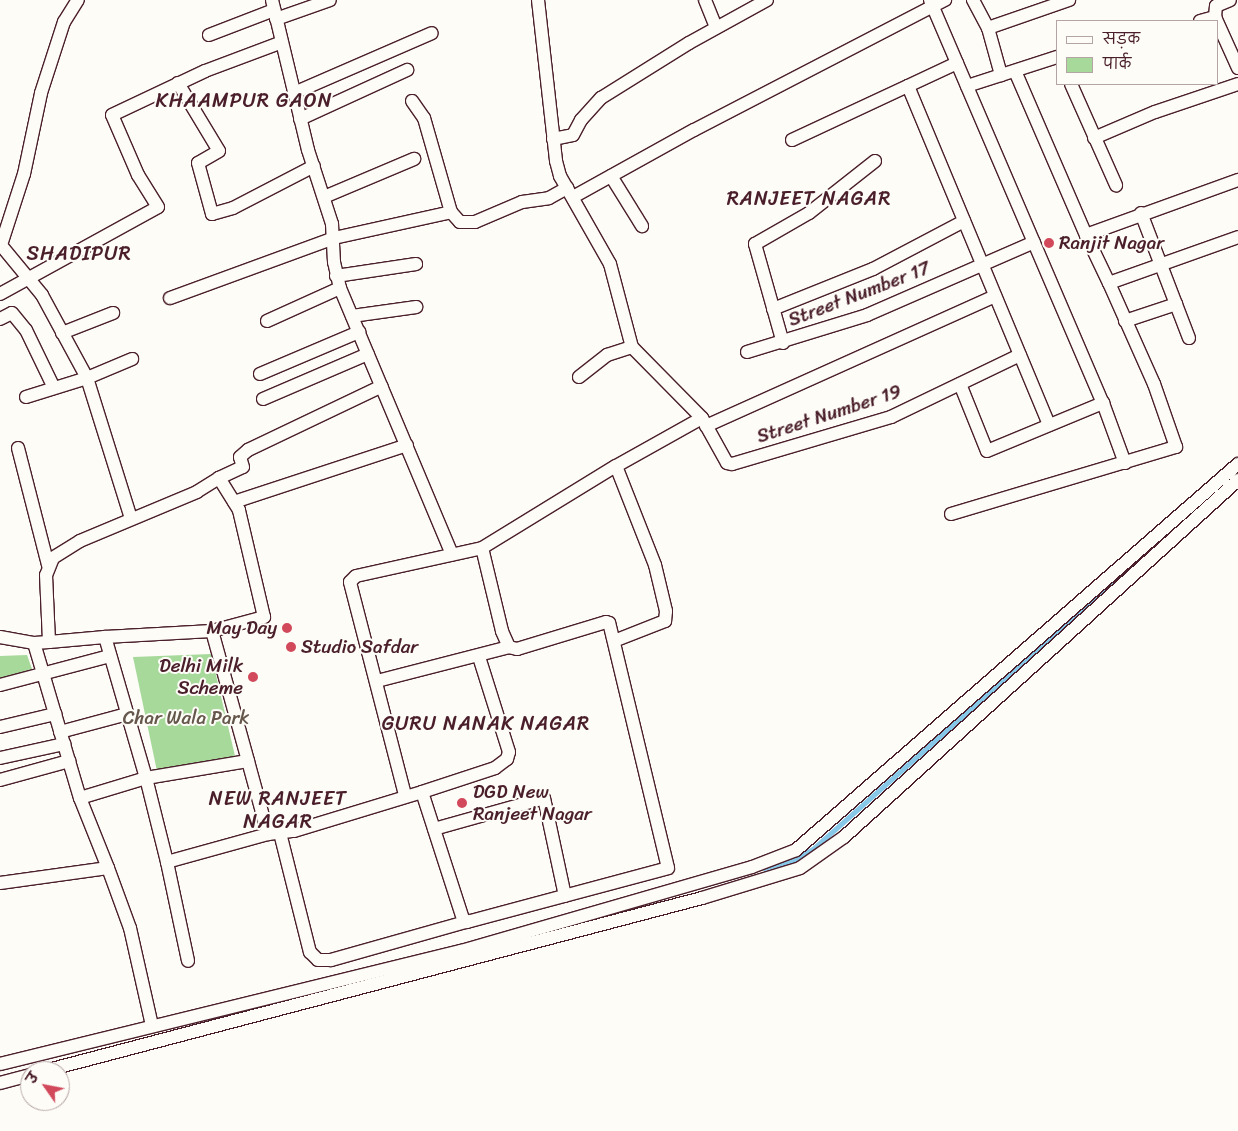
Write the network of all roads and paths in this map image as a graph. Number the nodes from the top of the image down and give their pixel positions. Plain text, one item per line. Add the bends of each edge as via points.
1 (78, 0) edge
2 (330, 0) edge
3 (538, 0) edge
4 (705, 0) edge
5 (765, 0) edge
6 (945, 0) edge
7 (973, 0) edge
8 (1069, 0) edge
9 (1230, 0) edge
10 (932, 3) edge
11 (274, 10) edge
12 (1215, 17) junction
13 (1204, 20) edge
14 (1216, 20) edge
15 (1218, 24) edge
16 (716, 27) junction
17 (988, 28) junction
18 (432, 33) dead end
19 (209, 35) dead end
20 (280, 43) junction
21 (1056, 57) edge
22 (958, 63) junction
23 (1238, 68) edge
24 (408, 70) dead end
25 (1015, 71) junction
26 (1001, 75) junction
27 (178, 83) junction
28 (1238, 84) edge
29 (1071, 85) edge
30 (908, 86) junction
31 (968, 86) junction
32 (294, 93) junction
33 (412, 101) dead end
34 (300, 119) junction
35 (1094, 138) junction
36 (553, 139) junction
37 (792, 140) dead end
38 (414, 159) dead end
39 (875, 161) dead end
40 (314, 166) junction
41 (611, 176) junction
42 (1238, 180) edge
43 (1116, 185) dead end
44 (570, 193) junction
45 (324, 197) junction
46 (451, 212) junction
47 (1141, 213) junction
48 (964, 221) junction
49 (642, 226) dead end
50 (1086, 235) junction
51 (1238, 237) edge
52 (334, 238) junction
53 (1034, 242) junction
54 (1, 243) edge
55 (416, 264) dead end
56 (1162, 264) junction
57 (982, 265) junction
58 (29, 276) junction
59 (338, 282) junction
60 (1109, 284) junction
61 (0, 294) edge
62 (995, 296) junction
63 (170, 298) dead end
64 (1176, 304) junction
65 (416, 307) dead end
66 (773, 309) junction
67 (113, 313) dead end
68 (352, 316) junction
69 (0, 319) edge
70 (267, 321) dead end
71 (1125, 321) junction
72 (359, 332) junction
73 (62, 333) junction
74 (1189, 338) dead end
75 (783, 343) junction
76 (632, 347) junction
77 (747, 352) dead end
78 (368, 354) junction
79 (1020, 354) junction
80 (132, 359) dead end
81 (260, 374) dead end
82 (87, 378) junction
83 (579, 378) dead end
84 (960, 384) junction
85 (382, 386) junction
86 (54, 388) junction
87 (26, 397) dead end
88 (263, 399) dead end
89 (1103, 403) junction
90 (704, 422) junction
91 (1050, 425) junction
92 (407, 445) junction
93 (18, 448) dead end
94 (1125, 463) junction
95 (1238, 464) edge
96 (616, 466) junction
97 (219, 478) junction
98 (1238, 480) edge
99 (234, 502) junction
100 (951, 514) dead end
101 (131, 518) junction
102 (482, 548) junction
103 (452, 554) junction
104 (48, 565) junction
105 (212, 631) junction
106 (0, 637) edge
107 (104, 637) junction
108 (614, 640) junction
109 (49, 642) junction
110 (34, 643) junction
111 (509, 648) junction
112 (110, 656) junction
113 (479, 657) junction
114 (43, 675) junction
115 (377, 682) junction
116 (0, 685) edge
117 (55, 714) junction
118 (127, 714) junction
119 (0, 727) edge
120 (62, 738) junction
121 (0, 758) edge
122 (69, 761) junction
123 (248, 761) junction
124 (146, 778) junction
125 (0, 780) edge
126 (422, 792) junction
127 (405, 796) junction
128 (80, 798) junction
129 (434, 829) junction
130 (274, 833) junction
131 (168, 862) junction
132 (108, 868) junction
133 (0, 883) edge
134 (565, 896) junction
135 (469, 921) junction
136 (188, 961) dead end
137 (152, 1026) junction
138 (0, 1064) edge
139 (70, 1064) edge
140 (20, 1078) edge
141 (0, 1083) edge

1 - 54 street via 64,22 41,93 24,174
2 - 11 street
3 - 36 street
4 - 16 street
5 - 16 street
6 - 10 street
7 - 17 street
8 - 17 street
9 - 12 street via 1216,6
10 - 22 street
10 - 41 street
11 - 19 street
11 - 20 street
12 - 13 street
12 - 14 street
15 - 23 street
16 - 36 street via 601,98 573,134
17 - 26 street
18 - 32 street
20 - 27 street
20 - 32 street
21 - 25 street
22 - 30 street
22 - 31 street
24 - 34 street
25 - 26 street
25 - 50 street
26 - 31 street
27 - 40 street via 219,151 198,163 212,214 233,208
27 - 58 street via 112,115 138,175 158,206
28 - 35 street via 1155,112
29 - 35 street
30 - 37 street
30 - 48 street
31 - 53 street
32 - 34 street
33 - 46 street via 424,118
34 - 40 street
35 - 43 street
36 - 44 street via 558,169
38 - 45 street
39 - 66 street via 809,213 755,244
40 - 45 street
41 - 44 street
41 - 49 street
42 - 47 street
44 - 46 street via 522,202 469,223 454,219
44 - 76 street via 610,264
45 - 52 street
46 - 52 street
47 - 50 street
47 - 56 street
48 - 57 street
48 - 66 street via 873,269
50 - 60 street
51 - 56 street
52 - 59 street
52 - 63 street
53 - 57 street, Street Number 17
53 - 89 street
54 - 58 street
55 - 59 street
56 - 60 street
56 - 64 street
57 - 62 street
57 - 75 street, Street Number 17 via 866,315
58 - 61 street
58 - 73 street
59 - 68 street
59 - 70 street
60 - 71 street
62 - 79 street
62 - 90 street
64 - 71 street
64 - 74 street
65 - 68 street
66 - 75 street
67 - 73 street
68 - 72 street
69 - 86 street via 12,313 26,330
71 - 94 street via 1154,384 1176,448
72 - 78 street
72 - 81 street
73 - 82 street
75 - 77 street, Street Number 17
76 - 83 street via 607,355
76 - 90 street
78 - 85 street
78 - 88 street
79 - 84 street, Street Number 19
79 - 91 street
80 - 82 street
82 - 86 street
82 - 101 street
84 - 90 street, Street Number 19 via 891,417 729,464
84 - 91 street via 987,450
85 - 92 street
85 - 97 street via 248,450 240,457 243,467
86 - 87 street
89 - 91 street
89 - 94 street
90 - 96 street
92 - 99 street
92 - 103 street
93 - 104 street
94 - 100 street
95 - 137 street via 796,850 752,867 460,951
96 - 102 street
96 - 108 street via 655,565 666,611 665,621
97 - 99 street
97 - 101 street via 197,492
98 - 139 street via 844,837 800,868 711,896
99 - 105 street via 253,563 264,618
101 - 104 street via 65,550
102 - 103 street
102 - 111 street
103 - 115 street via 352,579 358,616
104 - 109 street
105 - 107 street
105 - 123 street
106 - 110 street
107 - 109 street
107 - 112 street
108 - 111 street via 606,622 517,649
108 - 134 street via 669,866 666,870
109 - 110 street
110 - 114 street
111 - 113 street
112 - 114 street
112 - 118 street
113 - 115 street
113 - 126 street via 510,752 507,759 495,768
114 - 116 street
114 - 117 street
115 - 127 street
117 - 119 street
117 - 120 street
118 - 120 street
118 - 124 street
120 - 121 street
120 - 122 street
122 - 125 street
122 - 128 street
123 - 124 street
123 - 130 street
124 - 128 street
124 - 131 street
126 - 127 street
126 - 129 street
127 - 130 street
128 - 132 street
129 - 134 street via 544,798
129 - 135 street via 463,919
130 - 131 street
130 - 135 street via 310,952 318,960 331,960
131 - 136 street
132 - 133 street
132 - 137 street via 130,928
134 - 135 street
137 - 138 street
140 - 141 street

